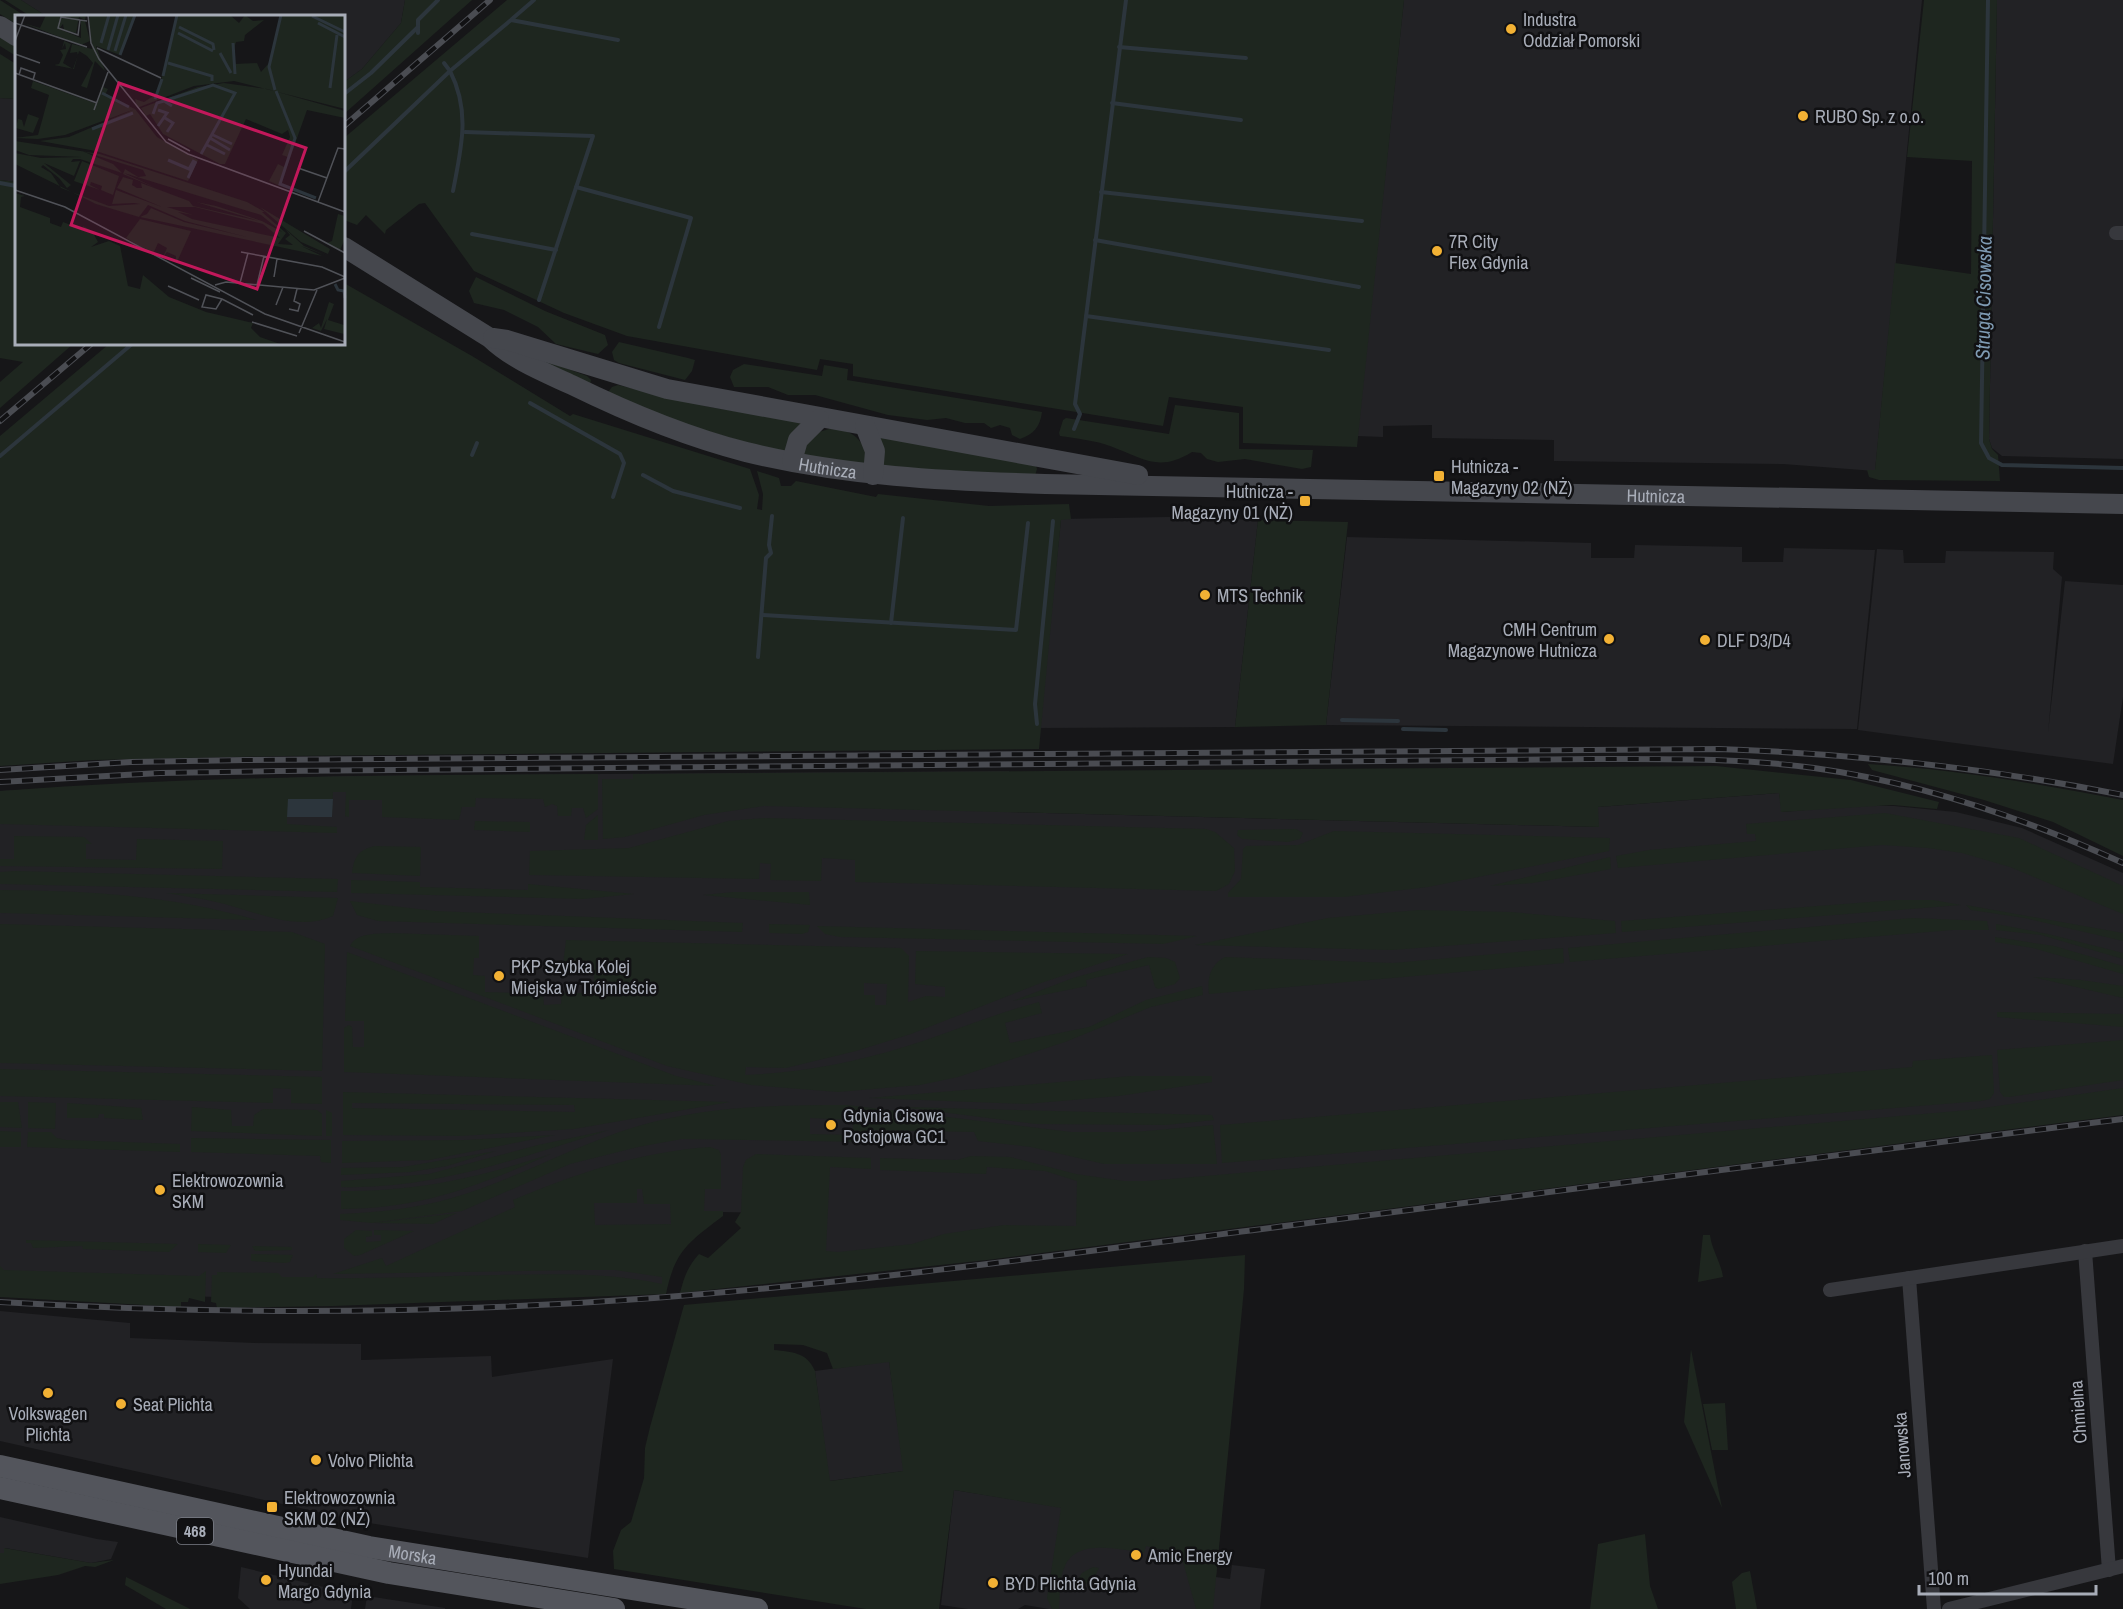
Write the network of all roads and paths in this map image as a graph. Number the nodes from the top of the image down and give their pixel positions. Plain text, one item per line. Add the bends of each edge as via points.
1 (0, 26) edge
2 (15, 35) edge
3 (345, 248) edge
4 (490, 338) junction
5 (608, 373) junction
6 (595, 397) junction
7 (819, 419) junction
8 (865, 426) junction
9 (1046, 460) junction
10 (792, 461) junction
11 (873, 475) junction
12 (1044, 484) junction
13 (1191, 485) junction
14 (2123, 504) edge
15 (2123, 1246) edge
16 (2085, 1251) junction
17 (1909, 1278) junction
18 (1830, 1290) dead end
19 (0, 1466) edge
20 (0, 1488) edge
21 (2123, 1566) edge
22 (2109, 1570) junction
23 (614, 1609) edge
24 (757, 1609) edge
25 (1934, 1609) edge
26 (1949, 1609) edge

1 - 2 main road
3 - 4 main road, Hutnicza
4 - 5 main road, Hutnicza
4 - 6 main road, Hutnicza via 505,352
5 - 6 main road
5 - 7 main road, Hutnicza via 667,390
6 - 10 main road, Hutnicza via 722,445
7 - 8 main road, Hutnicza
7 - 10 main road via 798,440
8 - 9 main road, Hutnicza
8 - 11 main road via 874,451
9 - 12 main road
9 - 13 main road, Hutnicza
10 - 11 main road, Hutnicza
11 - 12 main road, Hutnicza
12 - 13 main road, Hutnicza
13 - 14 main road, Hutnicza
15 - 16 street
16 - 17 street
16 - 22 street, Chmielna
17 - 18 street
17 - 25 street, Janowska
19 - 24 main road, Morska / 468 via 369,1547
20 - 23 main road, Morska / 468 via 389,1573
21 - 22 street
22 - 26 street

